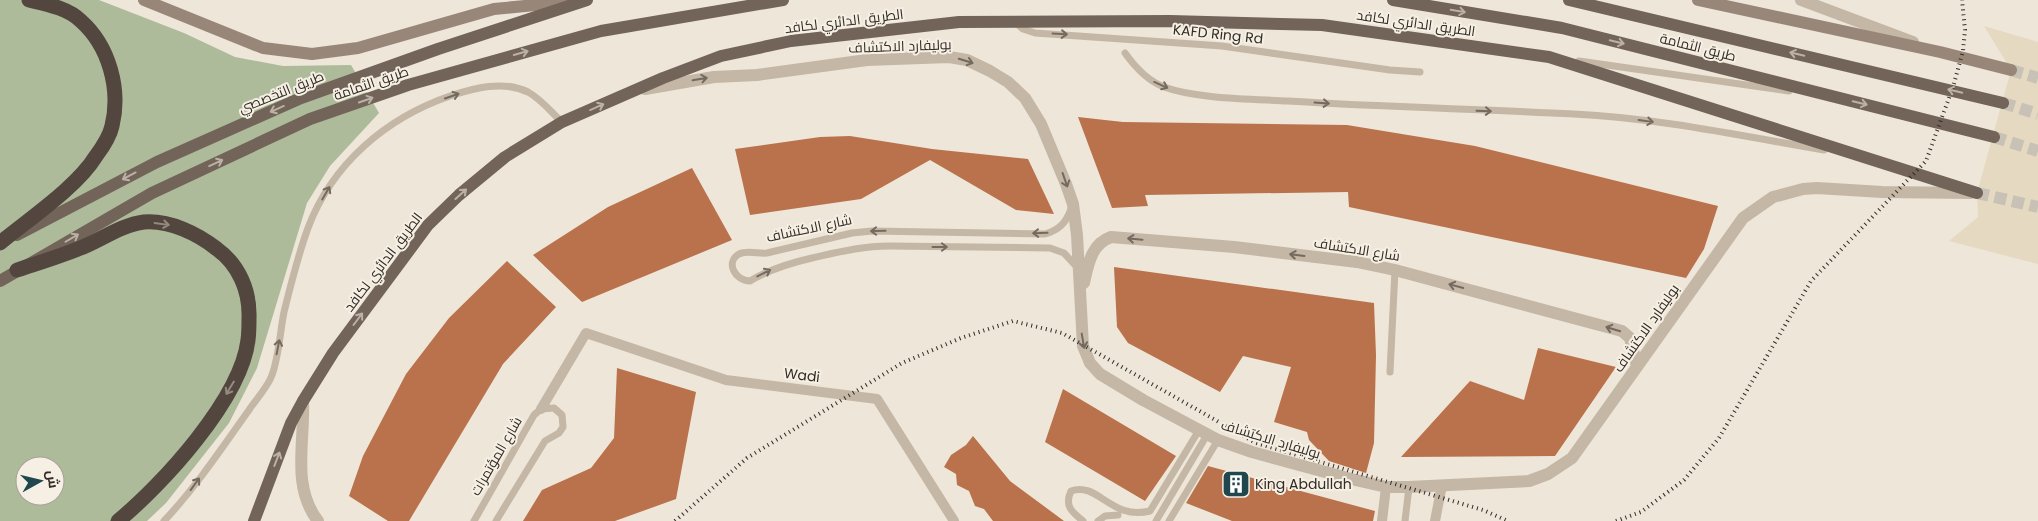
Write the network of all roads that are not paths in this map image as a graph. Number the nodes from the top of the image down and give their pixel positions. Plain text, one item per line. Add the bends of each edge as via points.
1 (29, 0) edge
2 (144, 0) edge
3 (585, 0) edge
4 (783, 0) edge
5 (1393, 0) edge
6 (1569, 0) edge
7 (1698, 0) edge
8 (1801, 0) edge
9 (1015, 22) junction
10 (1940, 52) junction
11 (1125, 53) dead end
12 (1549, 57) junction
13 (2011, 70) tunnel mouth
14 (1420, 72) dead end
15 (635, 90) junction
16 (1836, 97) junction
17 (2003, 103) tunnel mouth
18 (562, 122) junction
19 (1994, 137) tunnel mouth
20 (1852, 154) junction
21 (1977, 193) joint
22 (1073, 204) junction
23 (0, 243) edge
24 (1078, 269) junction
25 (17, 270) junction
26 (1396, 270) junction
27 (0, 281) edge
28 (1081, 297) junction
29 (1637, 366) junction
30 (1390, 372) dead end
31 (303, 401) junction
32 (540, 409) junction
33 (1208, 435) junction
34 (1442, 485) junction
35 (1386, 486) junction
36 (266, 488) junction
37 (1409, 488) junction
38 (1118, 515) junction
39 (118, 521) edge
40 (164, 521) edge
41 (254, 521) edge
42 (262, 521) edge
43 (318, 521) edge
44 (474, 521) edge
45 (496, 521) edge
46 (954, 521) edge
47 (1083, 521) edge
48 (1098, 521) edge
49 (1156, 521) edge
50 (1169, 521) edge
51 (1382, 521) edge
52 (1405, 521) edge
53 (1435, 521) edge

1 - 23 highway via 51,5 80,20 96,37 107,58 115,86 112,126 96,158 78,178
2 - 3 main road via 263,48 312,54 358,48 494,9
3 -> 23 main road, طريق التخصصي via 302,98 157,162
25 -> 4 main road, طريق الثمامة via 152,192 310,120 408,85 600,31
5 -> 16 main road, طريق الثمامة via 1562,28
17 -> 6 main road, طريق الثمامة
7 - 10 main road
8 - 10 street
9 - 12 main road, الطريق الدائري لكافد via 1170,21 1322,25
9 -> 14 lane, KAFD Ring Rd via 1035,33 1222,46
9 - 15 main road, الطريق الدائري لكافد via 959,22 791,41 720,56
10 - 13 main road
11 -> 20 lane, الطريق الدائري لكافد via 1153,81 1191,93 1378,107 1621,118
12 - 16 lane
12 - 20 main road, الطريق الدائري لكافد
18 -> 15 main road, الطريق الدائري لكافد
15 -> 22 street, بوليفارد الاكتشاف via 714,77 757,75 867,60 949,57 967,60 1008,82 1025,98 1052,147
16 -> 19 main road, طريق الثمامة
31 -> 18 main road, الطريق الدائري لكافد via 333,353 428,225 505,157
40 -> 18 lane via 183,501 272,376 284,314 308,228 330,186 357,153 373,137 401,118 438,100 490,86 527,92
20 - 21 main road, الطريق الدائري لكافد
21 - 29 street, بوليفارد الاكتشاف via 1817,188 1773,197 1743,218
22 - 24 street, بوليفارد الاكتشاف
22 -> 24 lane, شارع الاكتشاف via 1064,224 1045,234 872,231 759,254 748,252 734,258 733,265 739,278 750,281 789,263 866,246 889,246 1050,248 1064,253
24 - 28 street, بوليفارد الاكتشاف
25 - 27 main road, طريق الثمامة
25 -> 39 highway via 80,249 111,232 144,222 168,225 207,241 224,254 242,279 250,302 248,342 236,378 191,446 160,483
26 -> 28 street, شارع الاكتشاف via 1234,247 1111,237 1094,251
29 -> 26 street, شارع الاكتشاف via 1630,338 1622,332
26 - 30 lane
28 -> 33 street, بوليفارد الاكتشاف via 1083,346 1095,369 1117,385
29 - 34 street, بوليفارد الاكتشاف via 1572,458 1548,474 1529,480
36 -> 31 main road, الطريق الدائري لكافد
31 - 43 street via 301,477 304,496
32 - 44 lane, شارع المؤتمرات
32 - 45 lane, شارع المؤتمرات via 548,407 559,411 563,427 559,433 545,440
32 - 46 street, Wadi via 586,334 726,380 877,399
33 - 35 street, بوليفارد الاكتشاف via 1252,452
33 - 38 lane via 1150,511 1142,516
33 - 49 lane
33 - 50 lane
34 - 37 street, بوليفارد الاكتشاف
34 - 53 street
35 - 37 street, بوليفارد الاكتشاف
35 - 51 street
36 - 41 main road, الطريق الدائري لكافد
36 - 42 street
37 - 52 lane
38 - 47 lane via 1083,489 1077,489 1071,491 1068,505
38 - 48 lane via 1104,516

